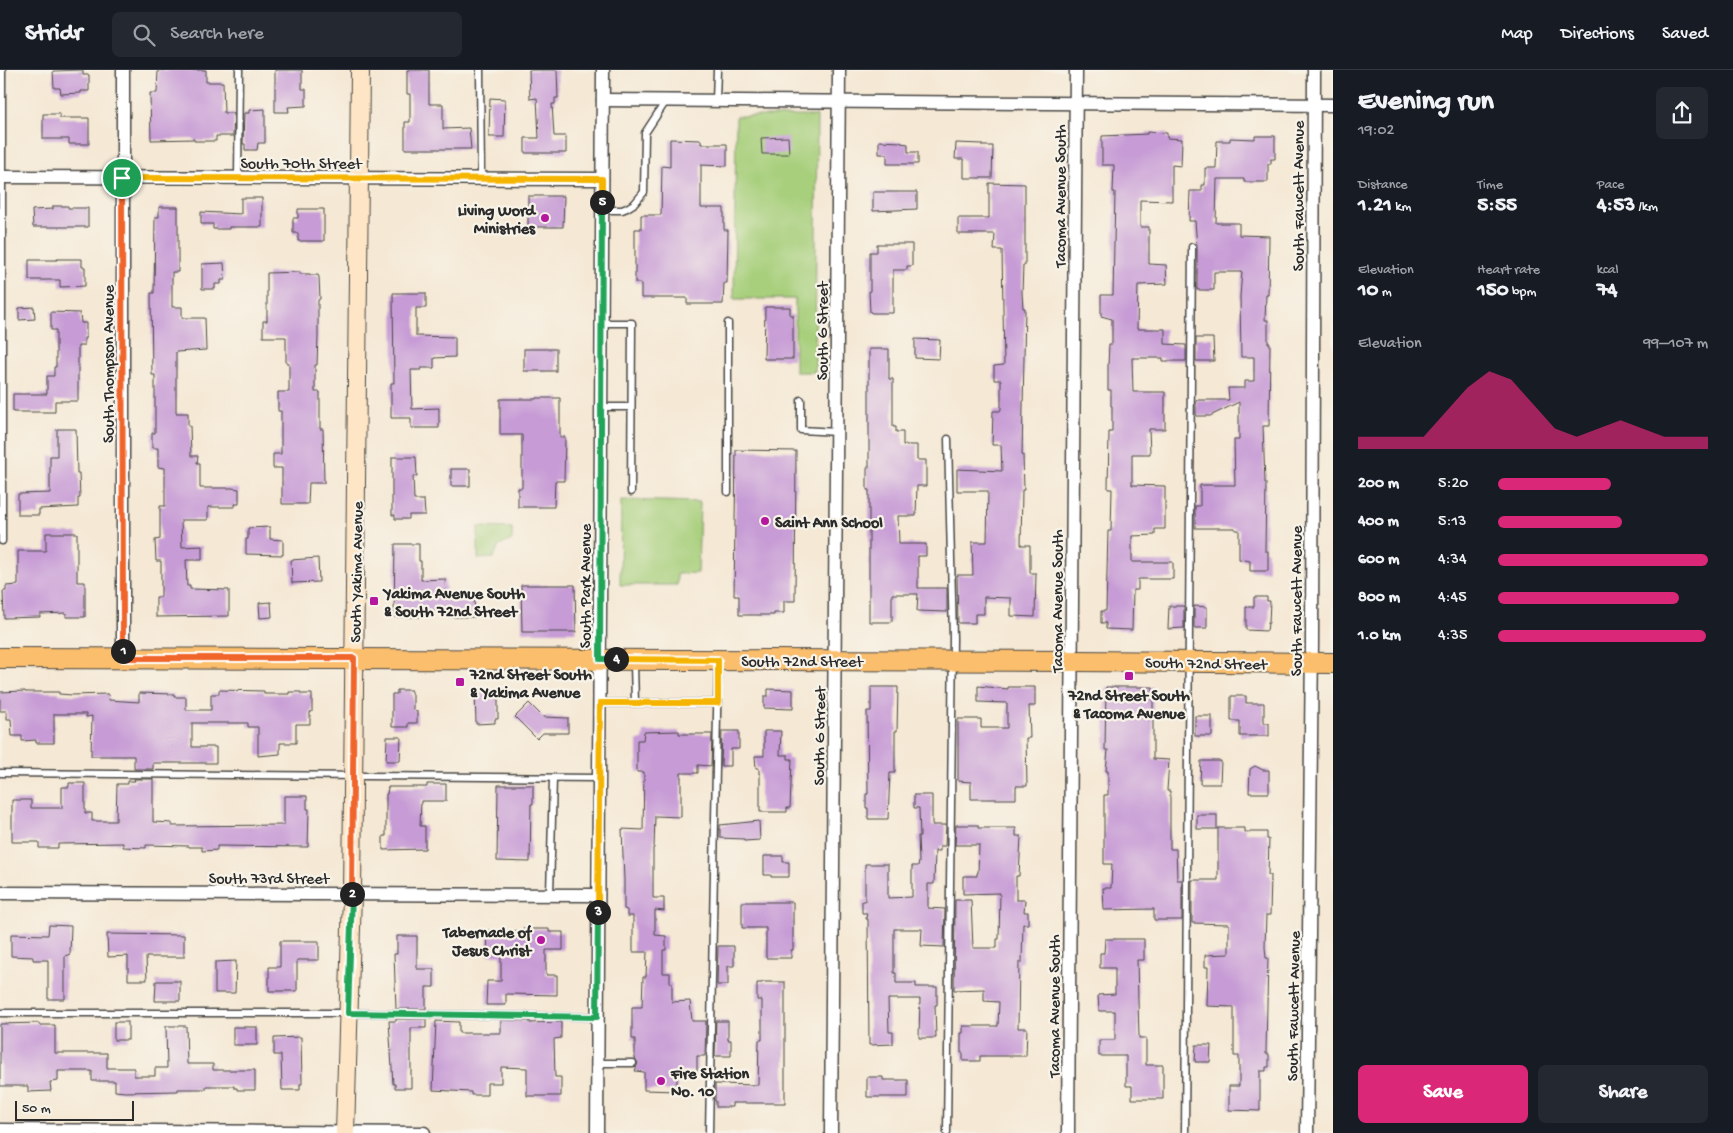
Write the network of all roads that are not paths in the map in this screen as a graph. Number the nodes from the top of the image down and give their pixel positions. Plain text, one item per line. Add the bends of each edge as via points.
1 (2, 70) edge
2 (123, 70) edge
3 (239, 70) edge
4 (360, 70) edge
5 (480, 70) edge
6 (604, 70) edge
7 (717, 70) edge
8 (839, 70) edge
9 (1076, 70) edge
10 (1314, 70) edge
11 (603, 100) junction
12 (666, 101) junction
13 (716, 101) junction
14 (839, 102) junction
15 (1076, 104) junction
16 (1314, 104) junction
17 (1333, 105) edge
18 (1, 177) edge
19 (122, 178) junction
20 (238, 178) junction
21 (359, 178) junction
22 (481, 178) junction
23 (602, 179) junction
24 (602, 210) junction
25 (1192, 246) dead end
26 (602, 323) junction
27 (728, 323) dead end
28 (801, 400) dead end
29 (602, 407) junction
30 (631, 407) junction
31 (837, 432) junction
32 (948, 439) dead end
33 (631, 492) dead end
34 (728, 492) dead end
35 (2, 541) dead end
36 (0, 658) edge
37 (123, 658) junction
38 (354, 658) junction
39 (600, 659) junction
40 (634, 659) junction
41 (718, 660) junction
42 (835, 660) junction
43 (952, 660) junction
44 (1072, 660) junction
45 (1189, 662) junction
46 (1311, 663) junction
47 (1333, 663) edge
48 (600, 703) junction
49 (635, 703) junction
50 (718, 703) junction
51 (0, 773) edge
52 (353, 776) junction
53 (553, 778) junction
54 (599, 778) junction
55 (0, 893) edge
56 (352, 894) junction
57 (550, 894) junction
58 (598, 895) junction
59 (0, 1013) edge
60 (348, 1013) junction
61 (597, 1017) junction
62 (597, 1063) junction
63 (633, 1063) dead end
64 (0, 1130) edge
65 (345, 1133) edge
66 (424, 1133) edge
67 (597, 1133) edge
68 (709, 1133) edge
69 (831, 1133) edge
70 (947, 1133) edge
71 (1068, 1133) edge
72 (1185, 1133) edge
73 (1307, 1133) edge

1 - 18 lane
2 - 19 street, South Thompson Avenue
3 - 20 lane
4 - 21 main road, South Yakima Avenue
5 - 22 lane
6 - 11 street, South Park Avenue
7 - 13 lane
8 - 14 street, South G Street
9 - 15 street, Tacoma Avenue South
10 - 16 street, South Fawcett Avenue
11 - 12 street
11 - 23 street, South Park Avenue
12 - 13 street
12 - 24 lane via 645,133 644,192 627,208
13 - 14 street
14 - 15 street
14 - 31 street, South G Street
15 - 16 street
15 - 44 street, Tacoma Avenue South
16 - 17 street
16 - 46 street, South Fawcett Avenue
18 - 19 street, South 70th Street
18 - 35 lane
19 - 20 street, South 70th Street
19 - 37 street, South Thompson Avenue
20 - 21 street, South 70th Street
21 - 22 street, South 70th Street
21 - 38 main road, South Yakima Avenue
22 - 23 street, South 70th Street
23 - 24 street, South Park Avenue
24 - 26 street, South Park Avenue
25 - 45 lane
26 - 29 street, South Park Avenue
26 - 30 lane via 632,323
27 - 34 lane
28 - 31 lane via 801,430
29 - 30 lane
29 - 39 street, South Park Avenue
30 - 33 lane
31 - 42 street, South G Street
32 - 43 lane
36 - 37 main road, South 72nd Street
37 - 38 main road, South 72nd Street
38 - 39 main road, South 72nd Street
38 - 52 main road, South Yakima Avenue
39 - 40 main road, South 72nd Street
39 - 48 street, South Park Avenue
40 - 41 main road, South 72nd Street
40 - 49 lane
41 - 42 main road, South 72nd Street
41 - 50 lane
42 - 43 main road, South 72nd Street
42 - 69 street, South G Street
43 - 44 main road, South 72nd Street
43 - 70 lane
44 - 45 main road, South 72nd Street
44 - 71 street, Tacoma Avenue South
45 - 46 main road, South 72nd Street
45 - 72 lane
46 - 47 main road, South 72nd Street
46 - 73 street, South Fawcett Avenue
48 - 49 lane
48 - 54 street, South Park Avenue
49 - 50 lane
50 - 68 lane
51 - 52 lane
52 - 53 lane
52 - 56 main road, South Yakima Avenue
53 - 54 lane
53 - 57 lane
54 - 58 street, South Park Avenue
55 - 56 street, South 73rd Street
56 - 57 street, South 73rd Street
56 - 60 main road, South Yakima Avenue
57 - 58 street, South 73rd Street
58 - 61 street, South Park Avenue
59 - 60 lane
60 - 61 lane
60 - 65 main road, South Yakima Avenue
61 - 62 street, South Park Avenue
62 - 63 lane
62 - 67 street, South Park Avenue
64 - 65 street
65 - 66 street

